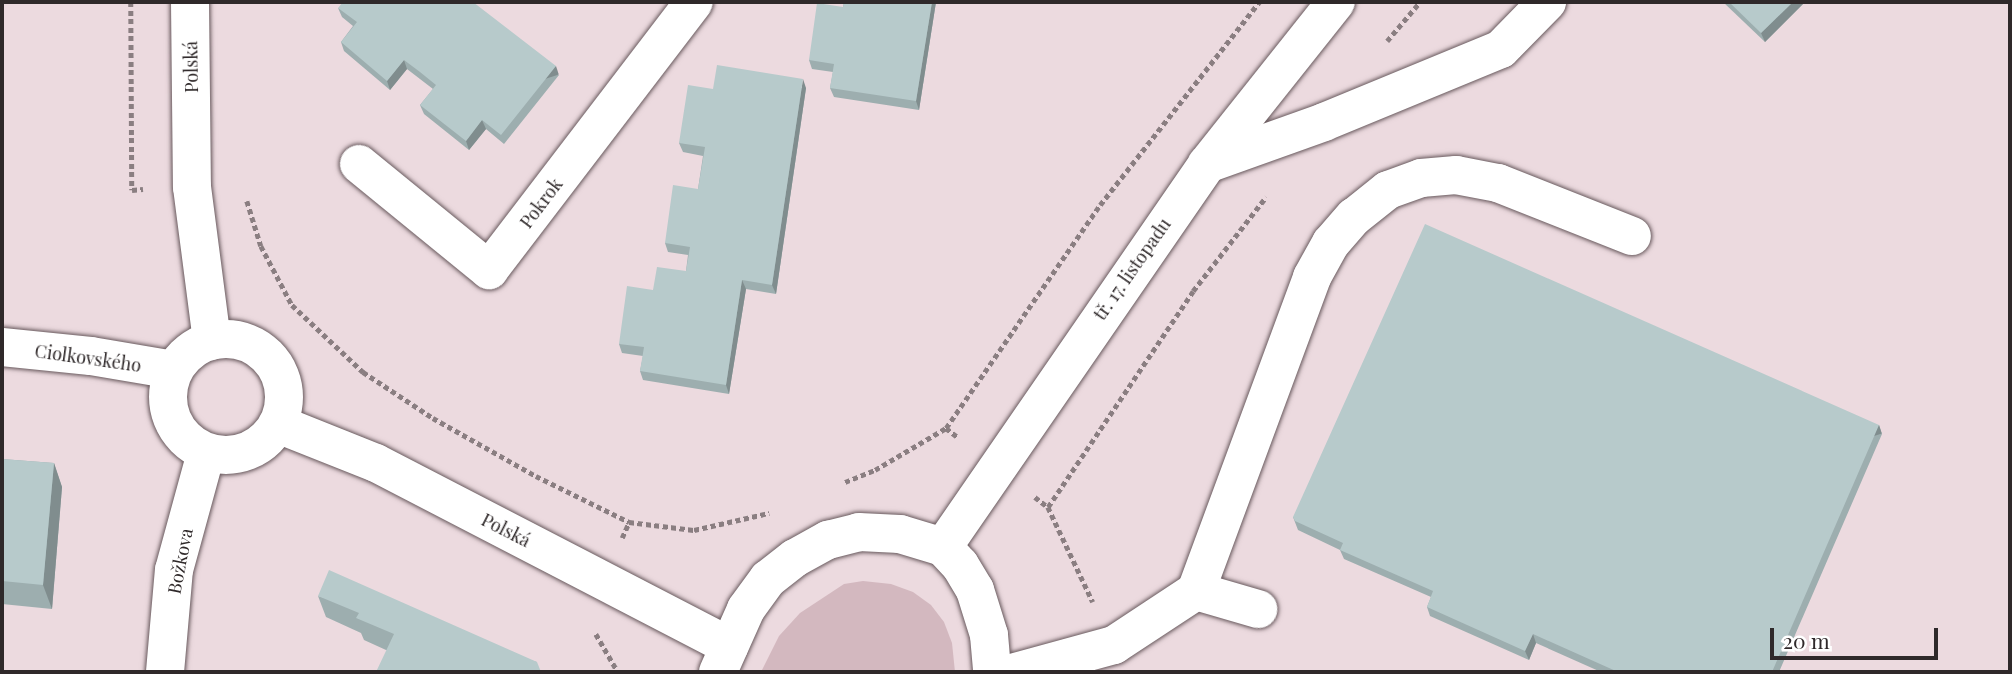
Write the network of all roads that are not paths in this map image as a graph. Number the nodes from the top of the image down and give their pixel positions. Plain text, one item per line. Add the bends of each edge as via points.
1 (190, 2) edge
2 (694, 2) edge
3 (1336, 2) edge
4 (1547, 2) edge
5 (359, 164) dead end
6 (1207, 164) junction
7 (1632, 236) dead end
8 (212, 341) junction
9 (2, 347) edge
10 (174, 370) junction
11 (278, 424) junction
12 (206, 453) junction
13 (943, 547) junction
14 (1196, 592) junction
15 (1258, 609) dead end
16 (724, 659) edge
17 (165, 672) edge
18 (992, 672) edge
19 (1015, 672) edge

1 - 8 street, Polská via 192,187
2 - 5 street, Pokrok via 489,270
3 - 6 street, tř. 17. listopadu
4 - 6 street via 1501,49 1324,122
6 - 13 street, tř. 17. listopadu
7 - 14 street via 1498,183 1456,175 1421,178 1388,190 1354,217 1331,243 1312,277
8 - 10 street via 183,357
8 - 11 street via 231,338 249,344 271,361 284,387
9 - 10 street, Ciolkovského
10 - 12 street via 168,386 172,419 180,433
11 - 12 street via 269,438 240,455
11 - 16 street, Polská via 376,463
12 - 17 street, Božkova via 174,570
13 - 16 street via 900,534 859,532 828,540 768,579 746,609
13 - 18 street via 975,590 989,635
14 - 15 street
14 - 19 street via 1114,645

